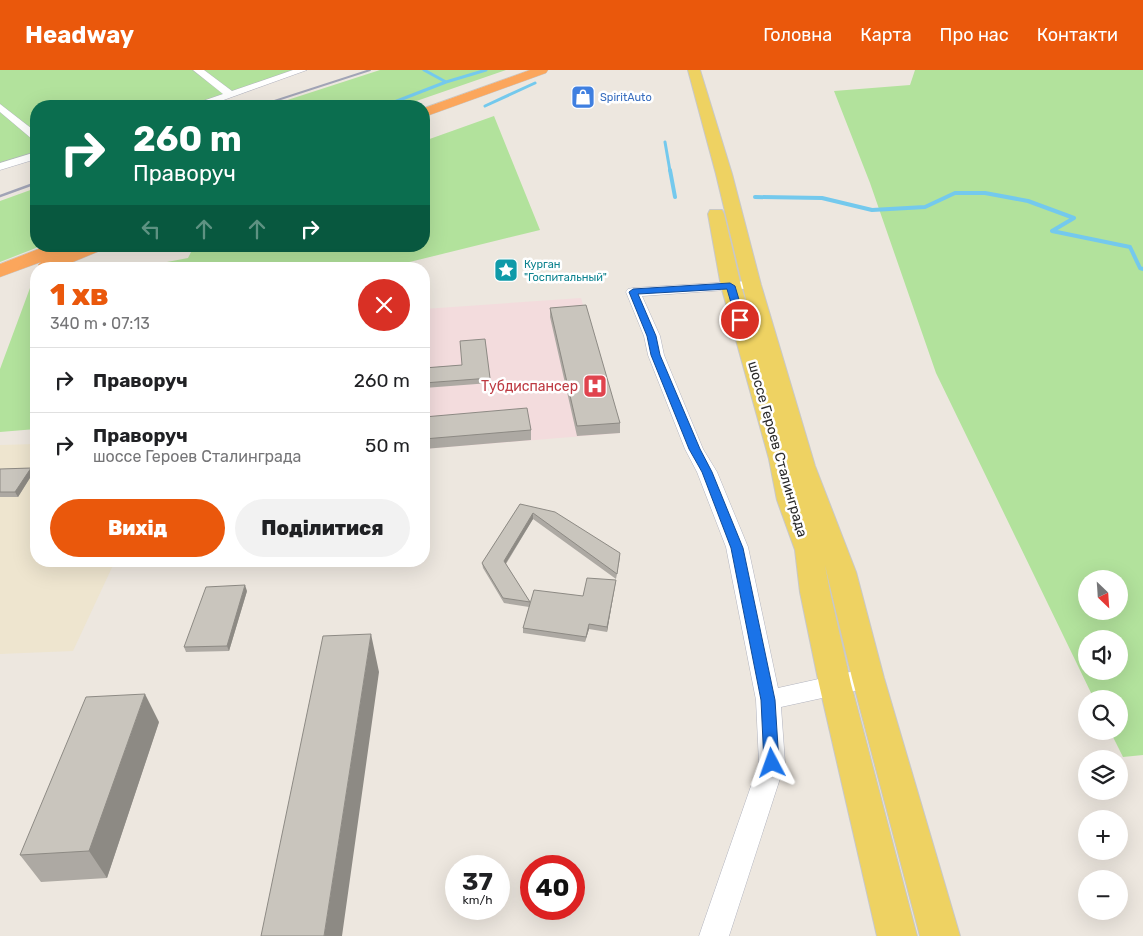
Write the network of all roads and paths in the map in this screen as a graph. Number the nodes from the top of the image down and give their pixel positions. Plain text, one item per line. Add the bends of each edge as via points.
1 (198, 70) edge
2 (302, 70) edge
3 (521, 70) edge
4 (542, 70) edge
5 (682, 70) edge
6 (694, 70) edge
7 (231, 95) junction
8 (216, 100) edge
9 (430, 102) edge
10 (0, 107) edge
11 (430, 111) edge
12 (30, 131) edge
13 (30, 156) edge
14 (0, 167) edge
15 (48, 252) edge
16 (80, 252) edge
17 (55, 262) edge
18 (0, 272) edge
19 (30, 272) edge
20 (0, 285) edge
21 (741, 285) junction
22 (852, 681) junction
23 (768, 700) junction
24 (714, 936) edge
25 (896, 936) edge
26 (940, 936) edge

1 - 7 street
2 - 7 street
3 - 9 highway
4 - 11 highway
5 - 21 main road, шоссе Героев Сталинграда via 726,258
6 - 21 main road, шоссе Героев Сталинграда via 746,258
7 - 8 street
10 - 12 street
13 - 14 street
15 - 18 highway
16 - 17 highway
19 - 20 highway
21 - 22 main road, шоссе Героев Сталинграда via 790,500 808,550 815,592
21 - 22 main road, шоссе Героев Сталинграда via 802,466 842,572
21 - 23 street via 633,292 694,449 707,472 737,548
22 - 23 street
22 - 25 main road
22 - 26 main road
23 - 24 street via 772,763

